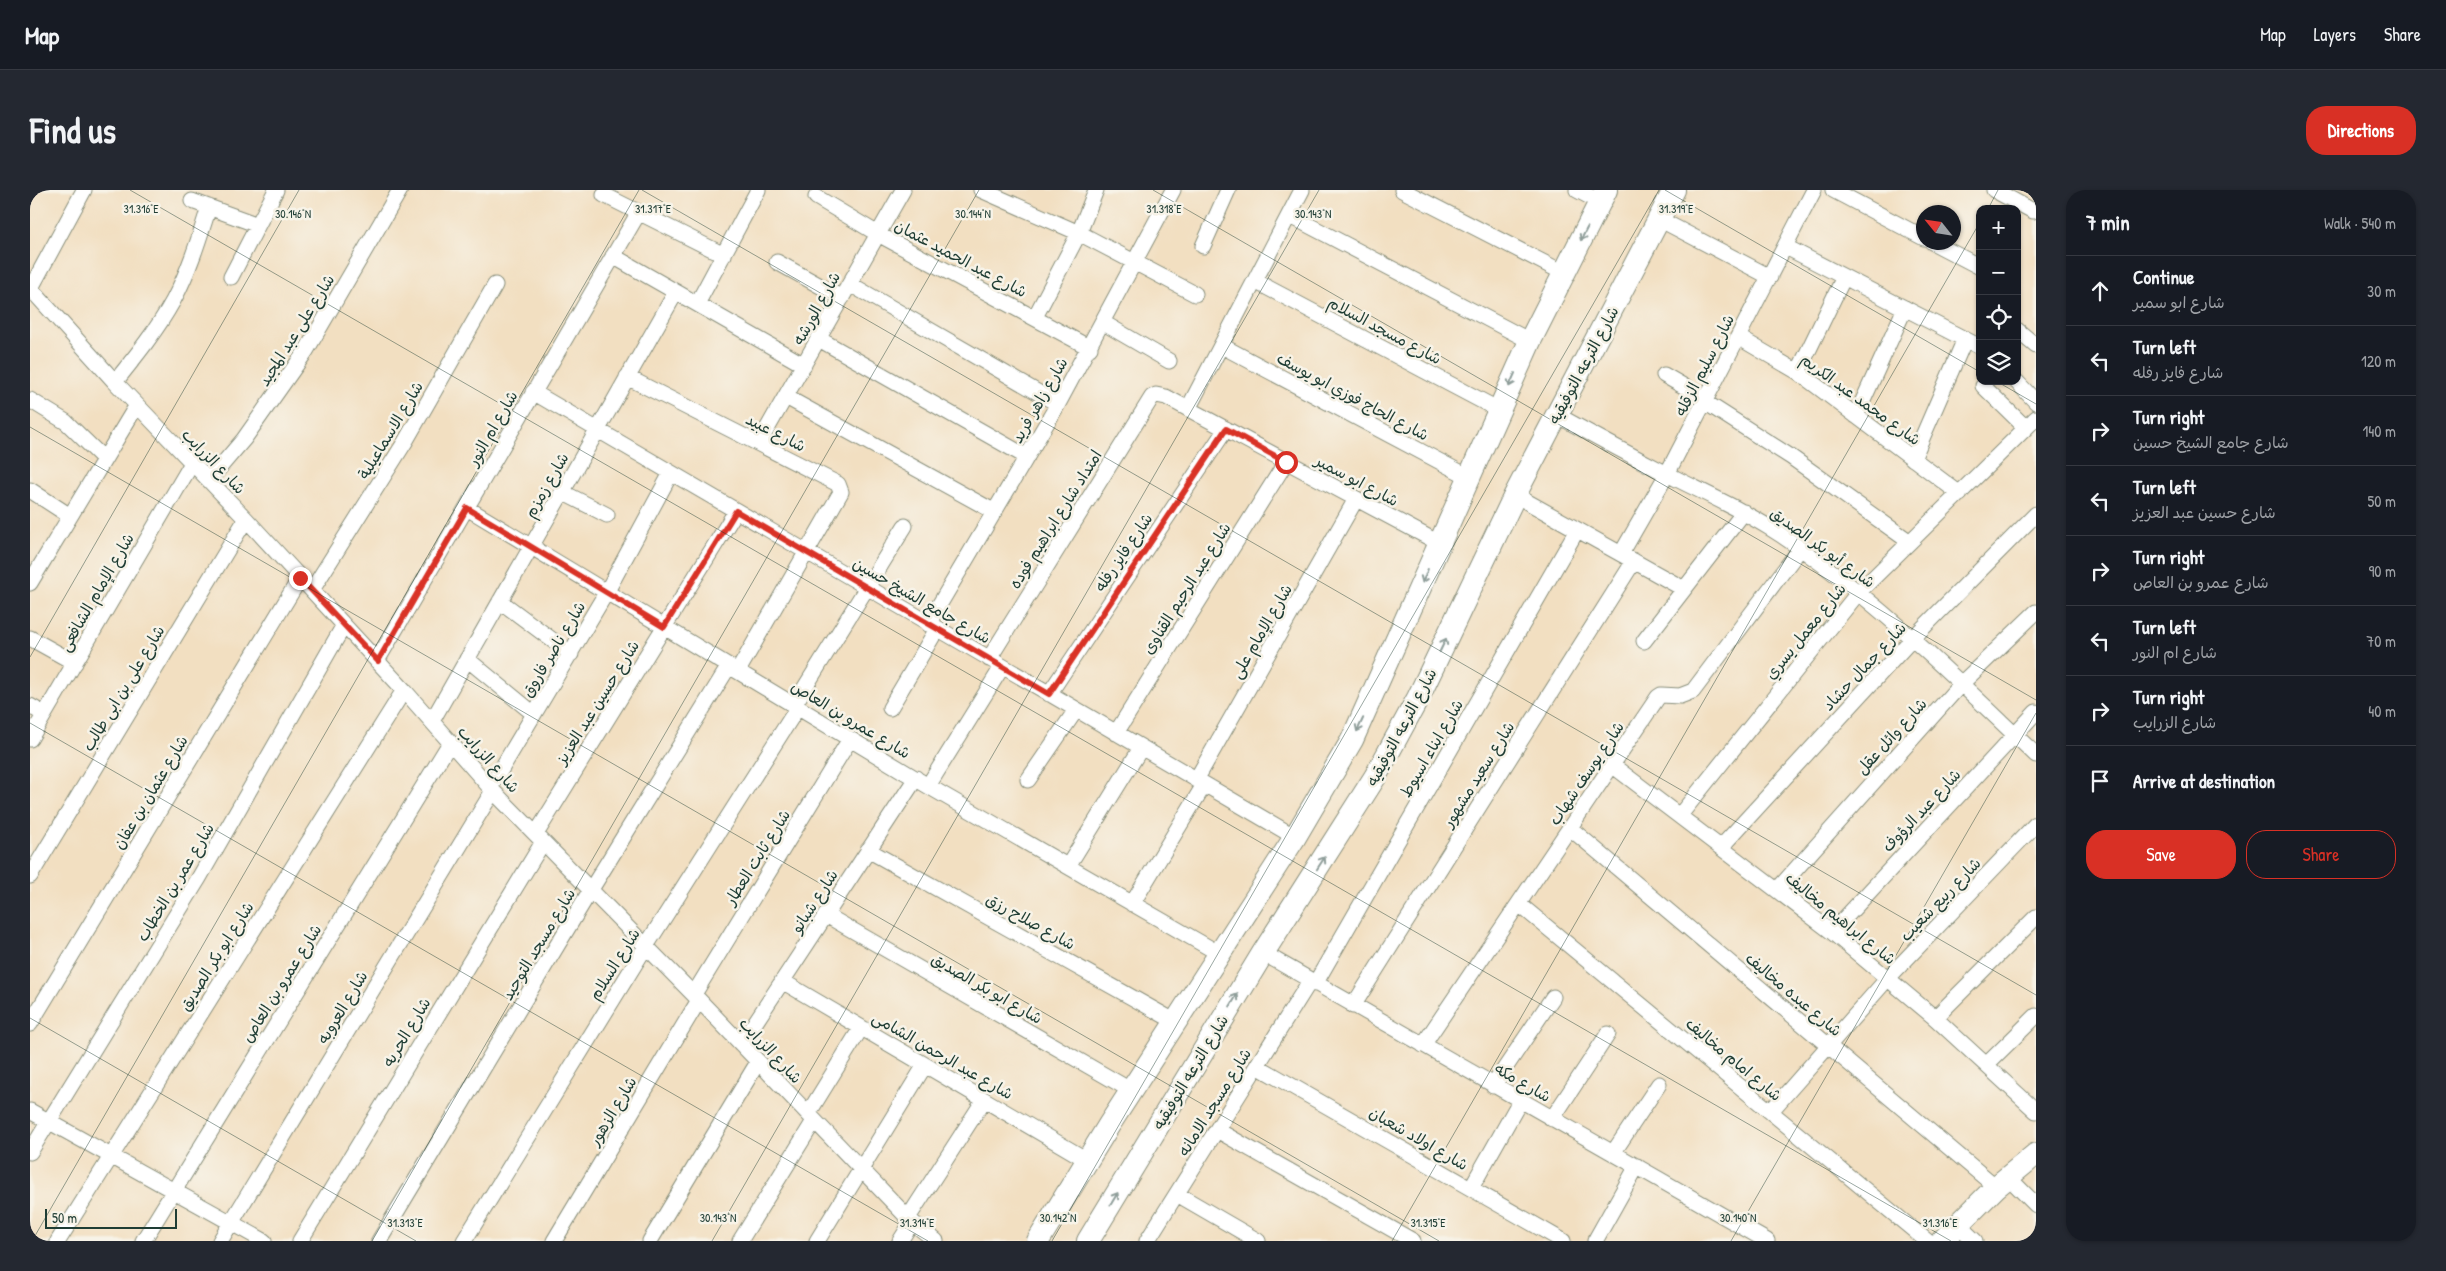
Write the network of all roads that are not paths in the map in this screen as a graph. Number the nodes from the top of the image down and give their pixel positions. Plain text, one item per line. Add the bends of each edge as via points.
1 (84, 190) edge
2 (276, 190) edge
3 (400, 190) edge
4 (758, 190) edge
5 (903, 190) edge
6 (981, 190) edge
7 (1096, 190) edge
8 (1173, 190) edge
9 (1228, 190) edge
10 (1402, 190) edge
11 (1577, 190) edge
12 (1674, 190) edge
13 (1814, 190) edge
14 (1833, 190) edge
15 (1994, 190) edge
16 (1297, 192) edge
17 (604, 195) dead end
18 (1603, 196) edge
19 (816, 197) dead end
20 (192, 201) dead end
21 (209, 207) junction
22 (2033, 211) dead end
23 (639, 212) junction
24 (1289, 215) junction
25 (1659, 219) junction
26 (258, 225) junction
27 (1079, 233) junction
28 (878, 234) junction
29 (1916, 234) edge
30 (1203, 246) dead end
31 (1786, 247) junction
32 (1947, 250) edge
33 (724, 255) junction
34 (613, 256) junction
35 (777, 262) dead end
36 (1135, 262) junction
37 (1976, 265) edge
38 (1564, 272) junction
39 (231, 277) dead end
40 (1770, 277) junction
41 (1844, 277) junction
42 (1255, 281) junction
43 (850, 284) junction
44 (495, 285) dead end
45 (30, 288) edge
46 (676, 292) junction
47 (1195, 294) dead end
48 (842, 298) junction
49 (697, 304) junction
50 (1905, 308) junction
51 (1035, 317) junction
52 (1102, 322) junction
53 (2021, 333) edge
54 (1738, 338) junction
55 (819, 339) junction
56 (1965, 339) junction
57 (1530, 341) junction
58 (1976, 345) edge
59 (1222, 346) junction
60 (2036, 346) edge
61 (1090, 348) junction
62 (1169, 361) dead end
63 (804, 365) junction
64 (1798, 372) junction
65 (1664, 375) dead end
66 (627, 377) junction
67 (115, 382) junction
68 (2020, 385) edge
69 (1983, 386) dead end
70 (532, 392) junction
71 (786, 397) junction
72 (1152, 397) joint
73 (30, 400) edge
74 (1705, 401) junction
75 (2036, 402) edge
76 (1058, 404) junction
77 (137, 405) junction
78 (1188, 409) junction
79 (1499, 410) junction
80 (1557, 416) junction
81 (1856, 416) junction
82 (2031, 423) edge
83 (1226, 429) junction
84 (597, 430) junction
85 (759, 443) junction
86 (1027, 458) junction
87 (104, 459) junction
88 (1913, 459) junction
89 (1286, 462) junction
90 (192, 463) junction
91 (671, 473) junction
92 (1667, 474) junction
93 (1468, 477) junction
94 (209, 480) junction
95 (30, 490) edge
96 (562, 492) junction
97 (1960, 494) junction
98 (1515, 495) junction
99 (1356, 499) junction
100 (467, 508) junction
101 (736, 511) junction
102 (995, 512) junction
103 (1744, 512) junction
104 (2036, 514) edge
105 (607, 515) dead end
106 (70, 516) junction
107 (246, 519) junction
108 (904, 526) dead end
109 (1577, 530) junction
110 (1910, 542) junction
111 (1439, 543) junction
112 (530, 547) junction
113 (1800, 549) junction
114 (806, 553) junction
115 (1627, 558) junction
116 (32, 575) edge
117 (300, 578) junction
118 (866, 587) junction
119 (1684, 589) junction
120 (312, 590) junction
121 (1858, 592) junction
122 (606, 593) junction
123 (500, 601) junction
124 (2036, 612) edge
125 (344, 625) junction
126 (933, 626) junction
127 (664, 627) junction
128 (30, 638) edge
129 (1912, 639) junction
130 (1644, 641) dead end
131 (571, 654) junction
132 (467, 659) junction
133 (378, 661) junction
134 (75, 663) junction
135 (995, 663) junction
136 (734, 669) junction
137 (1961, 684) junction
138 (404, 690) junction
139 (1049, 694) junction
140 (30, 706) edge
141 (796, 706) junction
142 (890, 708) dead end
143 (1076, 710) junction
144 (2036, 712) edge
145 (44, 714) junction
146 (534, 714) junction
147 (432, 721) junction
148 (1116, 733) junction
149 (2014, 734) junction
150 (30, 738) edge
151 (850, 739) junction
152 (450, 742) junction
153 (1141, 748) junction
154 (2036, 755) edge
155 (1612, 765) junction
156 (1028, 780) dead end
157 (922, 782) junction
158 (1200, 782) junction
159 (491, 790) junction
160 (1680, 815) junction
161 (2036, 824) edge
162 (1570, 828) junction
163 (1295, 837) junction
164 (539, 838) junction
165 (1722, 846) junction
166 (868, 850) junction
167 (1068, 866) junction
168 (30, 876) edge
169 (1778, 889) junction
170 (590, 891) junction
171 (1132, 904) junction
172 (1519, 904) junction
173 (826, 915) junction
174 (2036, 917) edge
175 (1832, 932) junction
176 (646, 946) junction
177 (1263, 953) junction
178 (1220, 954) junction
179 (1888, 978) junction
180 (782, 981) junction
181 (1313, 982) junction
182 (696, 997) junction
183 (1553, 998) dead end
184 (1353, 1006) junction
185 (2036, 1016) edge
186 (1935, 1018) junction
187 (1176, 1022) junction
188 (30, 1024) edge
189 (861, 1028) junction
190 (1608, 1034) dead end
191 (741, 1044) junction
192 (1423, 1045) junction
193 (1828, 1046) junction
194 (758, 1062) junction
195 (925, 1065) junction
196 (1986, 1065) junction
197 (1256, 1066) junction
198 (1659, 1084) dead end
199 (1493, 1086) junction
200 (1132, 1091) junction
201 (984, 1100) junction
202 (1520, 1101) junction
203 (30, 1111) edge
204 (1771, 1111) junction
205 (2036, 1111) edge
206 (811, 1118) junction
207 (1552, 1119) junction
208 (49, 1121) junction
209 (1217, 1130) junction
210 (30, 1152) edge
211 (1613, 1153) junction
212 (2036, 1154) edge
213 (112, 1156) junction
214 (1087, 1160) junction
215 (1637, 1166) junction
216 (860, 1168) junction
217 (2002, 1182) junction
218 (1471, 1188) junction
219 (174, 1190) junction
220 (1176, 1194) junction
221 (2036, 1205) edge
222 (910, 1220) junction
223 (232, 1222) junction
224 (1950, 1233) edge
225 (58, 1241) edge
226 (143, 1241) edge
227 (220, 1241) edge
228 (264, 1241) edge
229 (300, 1241) edge
230 (380, 1241) edge
231 (464, 1241) edge
232 (554, 1241) edge
233 (650, 1241) edge
234 (740, 1241) edge
235 (817, 1241) edge
236 (900, 1241) edge
237 (936, 1241) edge
238 (1038, 1241) edge
239 (1088, 1241) edge
240 (1147, 1241) edge
241 (1258, 1241) edge
242 (1413, 1241) edge
243 (1563, 1241) edge
244 (1595, 1241) edge
245 (1768, 1241) edge
246 (1927, 1241) edge
247 (1975, 1241) edge

1 - 45 street
2 - 26 street
3 - 94 street, شارع على عبد المجيد via 306,352 244,439
4 - 33 street
5 - 28 street, شارع الورشه
6 - 27 street
7 - 27 street
8 - 36 street, شارع زاهر فريد
9 - 30 street
10 - 38 street
11 - 18 street
12 - 25 main road, شارع الترعه التوفيقيه
13 - 31 street, شارع سليم الزقله
14 - 29 street
15 - 22 street
16 - 24 street
17 - 23 street
18 -> 38 main road
19 - 28 street, شارع عبد الحميد عثمان
20 - 21 street
21 - 26 street
21 - 67 street via 194,256 173,301
23 - 33 street
23 - 34 street, شارع ام النور
24 - 42 street
24 - 57 street
25 - 40 street
25 - 80 main road, شارع الترعه التوفيقيه
26 - 39 street
27 - 36 street
27 - 51 street
28 - 43 street, شارع الورشه
28 - 51 street, شارع عبد الحميد عثمان
31 - 40 street, شارع سليم الزقله
31 - 41 street
32 - 37 street
33 - 49 street
34 - 46 street
34 - 70 street, شارع ام النور
35 - 48 street
36 - 47 street
36 - 52 street, شارع زاهر فريد
38 - 57 main road
40 - 54 street, شارع سليم الزقله
41 - 50 street
41 - 64 street
42 - 59 street
42 - 79 street, شارع مسجد السلام
43 - 48 street, شارع الورشه
43 - 76 street
44 - 120 street, شارع الاسماعيلية via 405,442
45 - 67 street, شارع الزرايب
46 - 49 street
46 - 66 street, شارع زمزم
48 - 55 street, شارع الورشه
49 - 63 street
50 - 56 street
50 - 81 street
51 - 61 street, شارع عبد الحميد عثمان
52 - 61 street, شارع زاهر فريد
52 - 62 street
53 - 60 street
54 - 64 street, شارع محمد عبد الكريم
54 - 74 street, شارع سليم الزقله
55 - 63 street, شارع الورشه
55 - 86 street
56 - 58 street
56 - 88 street
57 -> 79 main road
59 - 78 street
59 - 93 street, شارع الحاج فوزي ابو يوسف
61 - 76 street, شارع زاهر فريد
63 - 71 street, شارع الورشه
64 - 81 street, شارع محمد عبد الكريم
65 - 74 street
66 - 84 street, شارع زمزم
66 - 85 street, شارع عبيد
67 - 77 street, شارع الزرايب
68 - 75 street
69 - 82 street
70 - 84 street, شارع جامع الشيخ حسين
70 - 100 street, شارع ام النور
71 - 85 street, شارع الورشه
71 - 102 street
72 - 78 street, شارع ابو سمير via 1166,397
72 - 135 street, امتداد شارع ابراهيم فوده
73 - 87 street via 66,422
74 - 92 street, شارع سليم الزقله
74 - 110 street via 1791,457
76 - 86 street, شارع زاهر فريد
77 - 87 street
77 - 90 street, شارع الزرايب
78 - 83 street, شارع ابو سمير
79 - 93 main road
80 - 92 street, شارع أبو بكر الصديق
80 - 98 main road, شارع الترعه التوفيقيه
81 - 88 street, شارع محمد عبد الكريم
82 - 97 street, شارع معمل يسري
83 - 89 street, شارع ابو سمير
83 - 139 street, شارع فايز رفله
84 - 91 street, شارع جامع الشيخ حسين
84 - 96 street, شارع زمزم
85 - 114 street, شارع عبيد via 841,488
86 - 102 street, شارع زاهر فريد
87 - 106 street
88 - 97 street, شارع محمد عبد الكريم
89 - 99 street, شارع ابو سمير
89 - 148 street, شارع عبد الرحيم القناوى
90 - 94 street, شارع الزرايب
90 - 134 street, شارع الإمام الشافعى
91 - 101 street, شارع جامع الشيخ حسين
91 - 122 street, شارع ناصر فاروق
92 - 103 street, شارع أبو بكر الصديق
92 - 115 street, شارع سليم الزقله
93 - 111 main road
94 - 107 street, شارع الزرايب
95 - 106 street
96 - 105 street
96 - 112 street, شارع زمزم
97 - 110 street, شارع معمل يسري
98 - 109 street
177 -> 98 main road, شارع الترعه التوفيقيه via 1375,777 1418,698
99 - 111 street, شارع ابو سمير
99 - 158 street, شارع الإمام على
100 - 112 street, شارع عمرو بن العاص
100 - 133 street, شارع ام النور
101 - 114 street, شارع جامع الشيخ حسين
101 - 127 street, شارع حسين عبد العزيز
102 - 126 street, شارع زاهر فريد
103 - 113 street, شارع أبو بكر الصديق
103 - 119 street
104 - 129 street, شارع جمال حشاد
106 - 116 street
107 - 117 street, شارع الزرايب
107 - 168 street, شارع على بن ابى طالب
108 - 118 street
109 - 115 street
109 - 181 street, شارع ابناء اسيوط
110 - 121 street, شارع معمل يسري
111 -> 163 main road via 1352,740
112 - 122 street, شارع عمرو بن العاص
112 - 123 street, شارع زمزم
113 - 121 street, شارع أبو بكر الصديق
113 - 155 street, شارع يوسف شهاب via 1693,691 1687,695 1658,697
114 - 118 street, شارع جامع الشيخ حسين
114 - 136 street, شارع مسجد التوحيد
115 - 119 street
115 - 184 street, شارع سعيد مشهور
117 - 120 street, شارع الزرايب
117 - 188 street, شارع عثمان بن عفان
118 - 126 street, شارع جامع الشيخ حسين
118 - 141 street
119 - 130 street
120 - 125 street, شارع الزرايب
121 - 129 street, شارع أبو بكر الصديق
121 - 160 street, شارع معمل يسري
122 - 127 street, شارع عمرو بن العاص
122 - 131 street, شارع ناصر فاروق
123 - 131 street
123 - 132 street, شارع زمزم
124 - 137 street, شارع وائل عقل
125 - 133 street, شارع الزرايب
125 - 208 street, شارع عمر بن الخطاب via 199,878
126 - 135 street, شارع جامع الشيخ حسين
126 - 142 street, شارع زاهر فريد
127 - 136 street, شارع عمرو بن العاص
127 - 164 street, شارع حسين عبد العزيز
128 - 134 street
129 - 137 street, شارع أبو بكر الصديق
129 - 165 street, شارع جمال حشاد
131 - 146 street, شارع ناصر فاروق
132 - 146 street
132 - 147 street, شارع زمزم
133 - 138 street, شارع الزرايب
134 - 145 street, شارع الإمام الشافعى
135 - 139 street, شارع جامع الشيخ حسين
135 - 157 street, امتداد شارع ابراهيم فوده
136 - 141 street, شارع عمرو بن العاص
136 - 170 street, شارع مسجد التوحيد
137 - 149 street, شارع أبو بكر الصديق
137 - 169 street, شارع وائل عقل
138 - 147 street, شارع الزرايب
138 - 213 street, شارع ابو بكر الصديق
139 - 143 street, شارع جامع الشيخ حسين
140 - 145 street
141 - 151 street, شارع عمرو بن العاص
141 - 176 street, شارع السلام
143 - 148 street, شارع جامع الشيخ حسين
143 - 156 street
144 - 149 street, شارع عبد الرؤوف
145 - 150 street, شارع الإمام الشافعى
146 - 159 street, شارع ناصر فاروق
147 - 152 street, شارع الزرايب
148 - 153 street, شارع جامع الشيخ حسين
149 - 154 street, شارع أبو بكر الصديق
149 - 175 street, شارع عبد الرؤوف
151 - 157 street, شارع عمرو بن العاص
151 - 182 street, شارع ثابت العطار
152 - 159 street, شارع الزرايب
152 - 219 street, شارع عمرو بن العاص
153 - 158 street, شارع جامع الشيخ حسين
153 - 167 street
155 - 160 street, شارع ابراهيم مخاليف
155 - 162 street, شارع يوسف شهاب
157 - 166 street, شارع شبانو
157 - 167 street, شارع عمرو بن العاص
158 - 163 street, شارع جامع الشيخ حسين
158 - 171 street, شارع الإمام على
159 - 164 street, شارع الزرايب
159 - 223 street, شارع العروبه
160 - 165 street, شارع ابراهيم مخاليف
161 - 179 street, شارع ربيع شعيب
162 - 172 street, شارع يوسف شهاب
162 - 193 street, شارع عبده مخاليف
163 - 178 main road
164 - 170 street, شارع الزرايب
164 - 229 street, شارع الحريه
165 - 169 street, شارع ابراهيم مخاليف
166 - 173 street, شارع شبانو
166 - 187 street, شارع صلاح رزق
167 - 171 street, شارع عمرو بن العاص
169 - 175 street, شارع ابراهيم مخاليف
170 - 176 street, شارع الزرايب
170 - 230 street, شارع مسجد التوحيد
171 - 178 street, شارع عمرو بن العاص
172 - 192 street, شارع يوسف شهاب
172 - 204 street, شارع امام مخاليف
173 - 180 street, شارع شبانو
173 - 200 street, شارع ابو بكر الصديق
174 - 186 street
175 - 179 street, شارع ابراهيم مخاليف
176 - 182 street, شارع الزرايب
176 - 231 street, شارع السلام
177 - 181 street, شارع مكه
239 -> 177 main road, شارع الترعه التوفيقيه
178 - 187 main road
179 - 186 street, شارع ابراهيم مخاليف
179 - 193 street, شارع ربيع شعيب
180 - 189 street, شارع عبد الرحمن الشامى
180 - 191 street, شارع شبانو
181 - 184 street, شارع مكه
181 - 197 street, شارع مسجد الامانه
182 - 191 street, شارع الزرايب
182 - 232 street, شارع الزهور
183 - 199 street
184 - 192 street, شارع مكه
185 - 196 street
186 - 196 street, شارع ابراهيم مخاليف
187 - 200 main road
189 - 195 street, شارع عبد الرحمن الشامى
189 - 206 street
190 - 207 street
191 - 194 street, شارع الزرايب
192 - 199 street, شارع مكه
193 - 204 street, شارع ربيع شعيب
193 - 217 street, شارع عبده مخاليف
194 - 206 street, شارع الزرايب
194 - 233 street
195 - 201 street, شارع عبد الرحمن الشامى
195 - 216 street
196 - 205 street, شارع ابراهيم مخاليف
197 - 209 street, شارع مسجد الامانه
197 - 218 street, شارع اولاد شعبان
198 - 211 street
199 - 202 street, شارع مكه
200 - 214 main road
201 - 214 street, شارع عبد الرحمن الشامى
201 - 222 street
202 - 207 street, شارع مكه
202 - 218 street
203 - 208 street
204 - 246 street, شارع امام مخاليف
206 - 216 street, شارع الزرايب
206 - 234 street
207 - 211 street, شارع مكه
208 - 210 street, شارع عمر بن الخطاب
208 - 213 street
209 - 220 street, شارع مسجد الامانه
209 - 242 street
211 - 215 street, شارع مكه
212 - 217 main road
213 - 219 street
213 - 225 street, شارع ابو بكر الصديق
214 - 238 main road
215 - 244 street
215 - 245 street, شارع مكه
216 - 222 street, شارع الزرايب
216 - 235 street
217 - 221 street, شارع عبده مخاليف
217 - 224 main road
218 - 243 street, شارع اولاد شعبان
219 - 223 street
219 - 226 street, شارع عمرو بن العاص
220 - 240 street, شارع مسجد الامانه
220 - 241 street
222 - 236 street
222 - 237 street, شارع الزرايب
223 - 227 street, شارع العروبه
223 - 228 street
224 - 247 street

